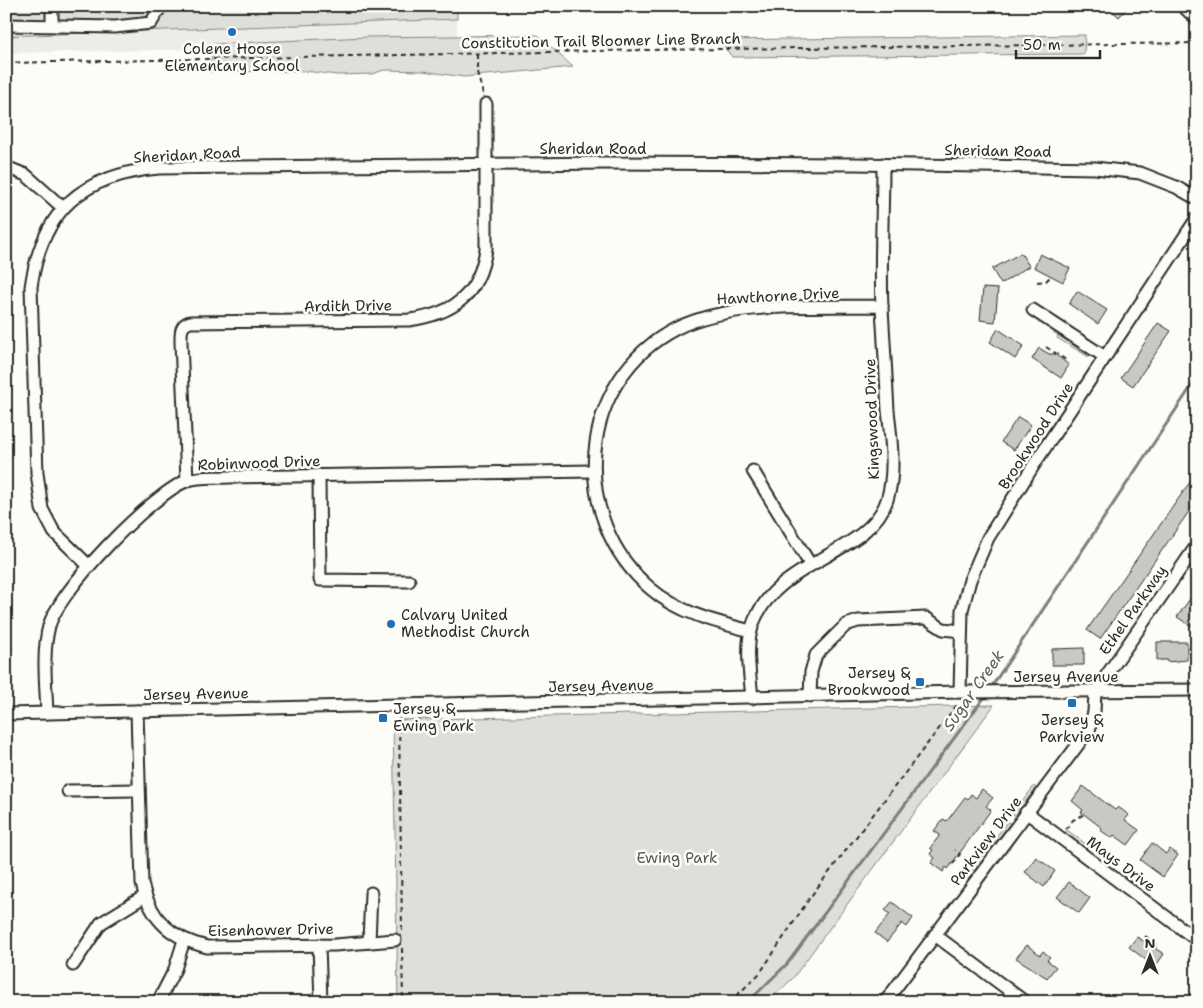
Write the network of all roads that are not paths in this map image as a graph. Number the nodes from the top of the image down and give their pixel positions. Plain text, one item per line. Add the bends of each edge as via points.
1 (52, 6) edge
2 (161, 6) edge
3 (1185, 6) edge
4 (1197, 17) edge
5 (6, 25) edge
6 (52, 25) junction
7 (486, 104) road end
8 (883, 164) junction
9 (485, 165) junction
10 (6, 167) edge
11 (1197, 199) edge
12 (62, 207) junction
13 (1197, 218) edge
14 (882, 306) junction
15 (1033, 310) dead end
16 (1105, 357) junction
17 (592, 471) junction
18 (753, 471) dead end
19 (319, 475) junction
20 (187, 481) junction
21 (1197, 545) edge
22 (810, 564) junction
23 (89, 566) junction
24 (409, 581) dead end
25 (751, 631) junction
26 (960, 631) junction
27 (1197, 690) edge
28 (964, 692) junction
29 (1095, 692) junction
30 (810, 696) junction
31 (752, 698) junction
32 (137, 711) junction
33 (47, 713) junction
34 (6, 714) edge
35 (138, 790) junction
36 (68, 791) dead end
37 (1026, 812) junction
38 (371, 893) dead end
39 (146, 896) junction
40 (935, 934) junction
41 (184, 940) junction
42 (400, 940) road end
43 (1197, 940) edge
44 (369, 942) junction
45 (319, 945) junction
46 (73, 964) dead end
47 (158, 1002) edge
48 (321, 1002) edge
49 (885, 1002) edge
50 (1025, 1002) edge

1 - 6 street
2 - 6 street via 151,23
3 - 4 main road
5 - 6 street
7 - 9 street, Ardith Drive
8 - 9 street, Sheridan Road
8 - 11 street, Sheridan Road via 1116,169 1157,179
8 - 14 street, Kingswood Drive
9 - 12 street, Sheridan Road via 140,170 107,178
9 - 20 street, Ardith Drive via 484,261 470,291 448,310 432,317 410,320 190,322 182,326
10 - 12 street via 26,175
12 - 23 street via 35,258 31,287 37,474 42,509 47,520 66,545
13 - 16 street, Brookwood Drive
14 - 17 street, Hawthorne Drive via 730,311 703,317 676,329 642,354 614,390 598,427
14 - 22 street, Kingswood Drive via 891,451 887,502 880,517 863,533
15 - 16 street
16 - 26 street, Brookwood Drive via 988,538 970,580
17 - 19 street, Robinwood Drive
17 - 25 street, Hawthorne Drive via 605,527 620,556 641,580 684,610
18 - 22 street
19 - 20 street, Robinwood Drive
19 - 24 street via 320,580
20 - 23 street, Robinwood Drive via 155,500
21 - 29 street, Ethel Parkway
22 - 25 street, Kingswood Drive via 777,590 756,617
23 - 33 street, Robinwood Drive via 61,601 49,628
25 - 31 street, Kingswood Drive
26 - 28 street, Brookwood Drive
26 - 30 street via 943,629 926,618 858,621 846,625 816,655
27 - 29 street, Jersey Avenue
28 - 29 street, Jersey Avenue
28 - 30 street, Jersey Avenue
29 - 37 street, Parkview Drive via 1089,730
30 - 31 street, Jersey Avenue
31 - 32 street, Jersey Avenue
32 - 33 street, Jersey Avenue
32 - 35 street, Eisenhower Drive
33 - 34 street, Jersey Avenue
35 - 36 street
35 - 39 street, Eisenhower Drive via 140,869
37 - 40 street, Parkview Drive
37 - 43 street, Mays Drive
38 - 44 street
39 - 41 street, Eisenhower Drive via 161,924
39 - 46 street via 100,923
40 - 49 street, Parkview Drive
40 - 50 street
41 - 45 street, Eisenhower Drive via 216,948
41 - 47 street via 175,969
42 - 44 street, Eisenhower Drive
44 - 45 street, Eisenhower Drive
45 - 48 street

